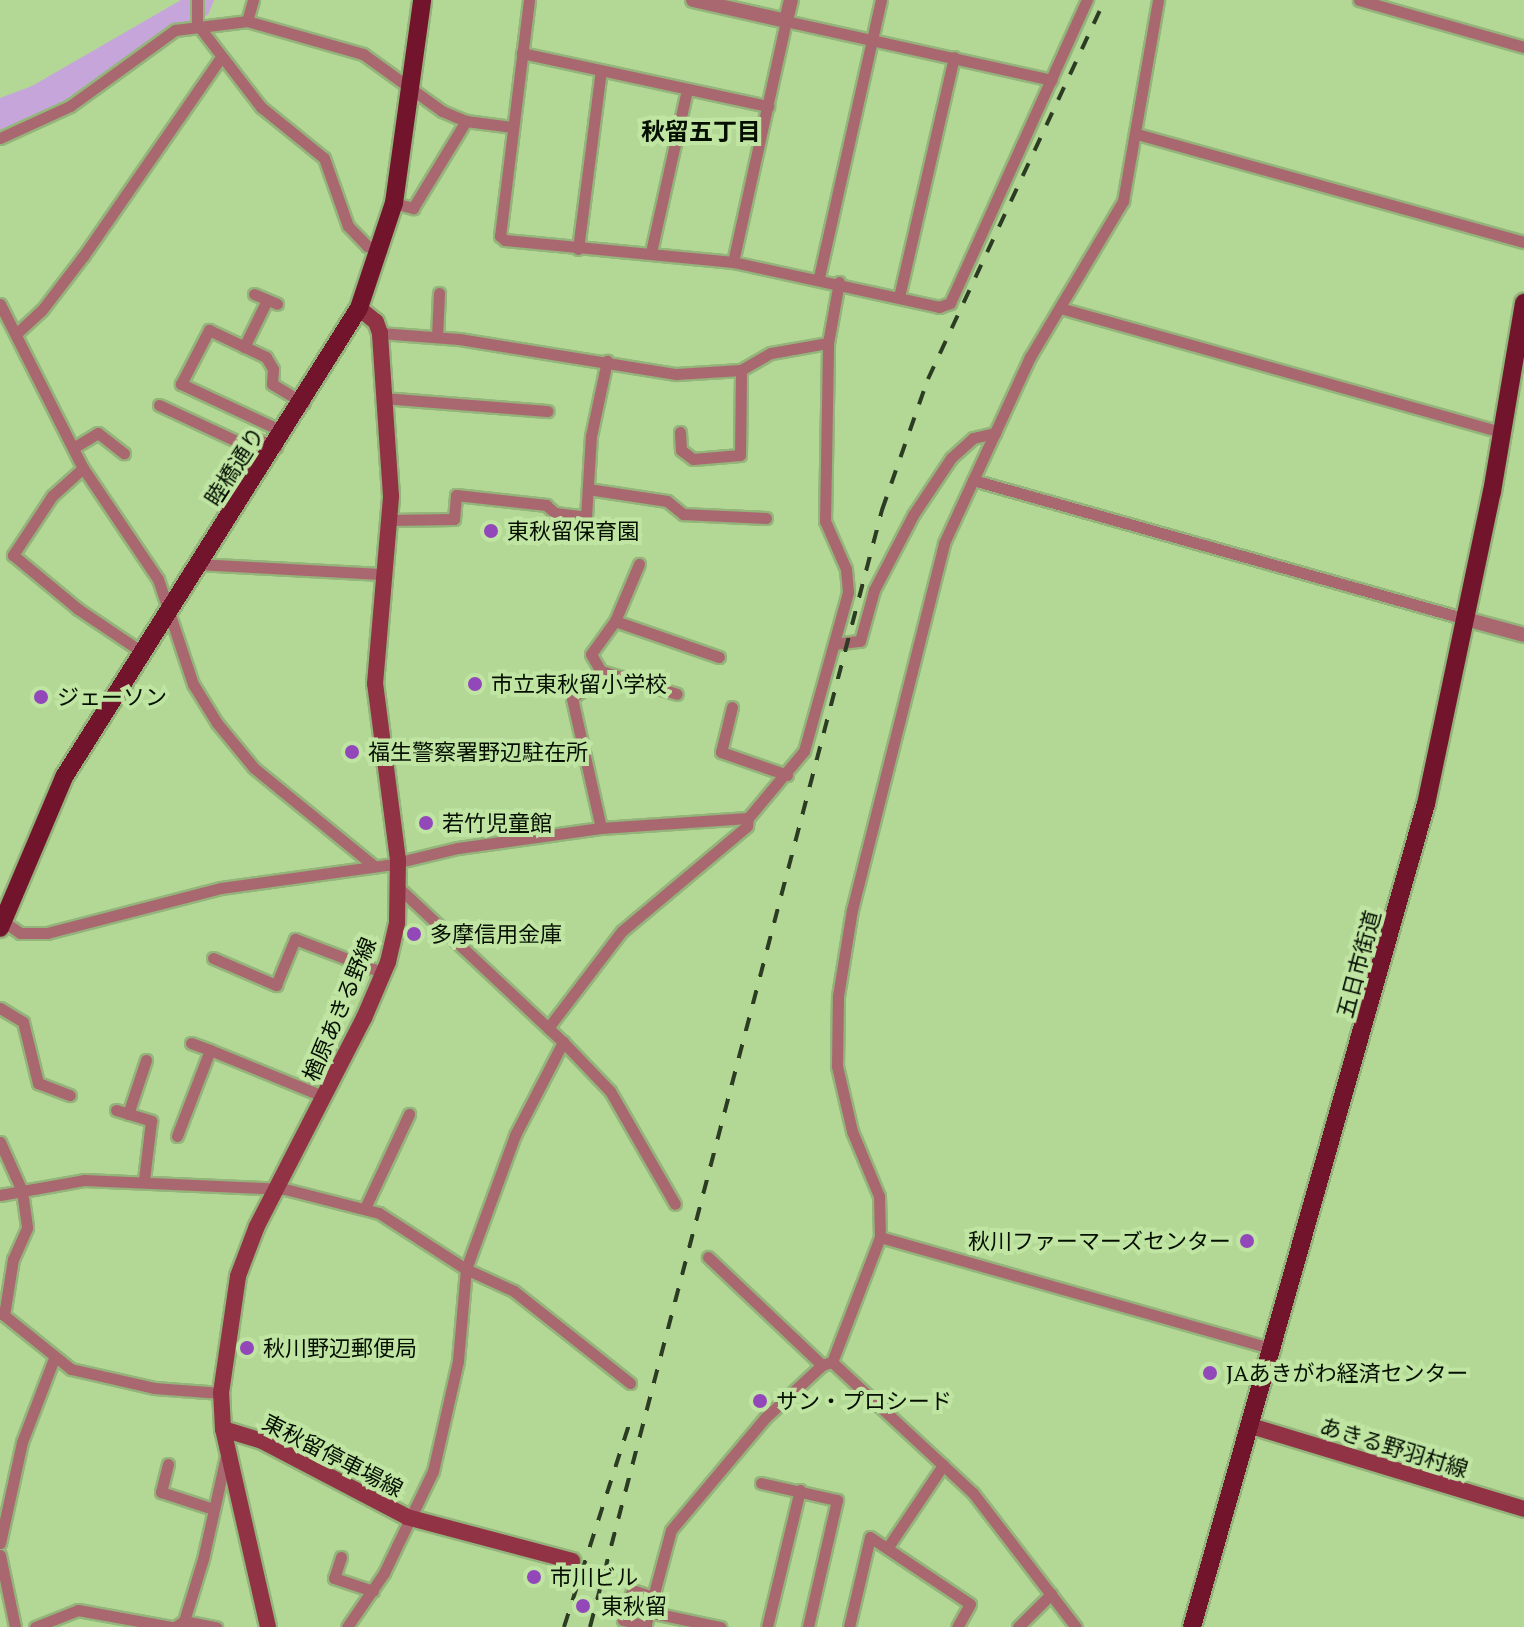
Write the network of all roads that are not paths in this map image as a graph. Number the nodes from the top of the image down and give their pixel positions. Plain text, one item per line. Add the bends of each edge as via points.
1 (197, 0) edge
2 (253, 0) edge
3 (422, 0) edge
4 (529, 0) edge
5 (694, 0) edge
6 (791, 0) edge
7 (881, 0) edge
8 (1087, 0) edge
9 (1158, 0) edge
10 (1359, 0) edge
11 (247, 21) junction
12 (786, 21) junction
13 (197, 24) junction
14 (872, 40) junction
15 (1524, 47) edge
16 (522, 53) junction
17 (221, 57) junction
18 (954, 57) junction
19 (601, 70) junction
20 (1052, 80) junction
21 (687, 89) junction
22 (410, 91) junction
23 (768, 106) junction
24 (466, 121) junction
25 (512, 127) junction
26 (1137, 134) junction
27 (0, 138) edge
28 (394, 203) junction
29 (1524, 242) edge
30 (578, 249) junction
31 (381, 250) junction
32 (651, 252) junction
33 (733, 262) junction
34 (819, 277) junction
35 (839, 282) junction
36 (439, 293) dead end
37 (254, 294) dead end
38 (899, 297) junction
39 (1524, 303) edge
40 (0, 304) edge
41 (359, 308) junction
42 (1060, 308) junction
43 (380, 333) junction
44 (16, 334) junction
45 (437, 337) junction
46 (828, 343) junction
47 (244, 347) junction
48 (607, 361) junction
49 (741, 370) junction
50 (1516, 393) edge
51 (382, 398) junction
52 (304, 403) junction
53 (159, 405) dead end
54 (547, 411) dead end
55 (680, 432) dead end
56 (1502, 432) junction
57 (995, 433) junction
58 (280, 440) junction
59 (73, 448) junction
60 (124, 453) dead end
61 (83, 468) junction
62 (973, 480) junction
63 (588, 489) junction
64 (766, 518) dead end
65 (389, 520) junction
66 (198, 564) junction
67 (639, 564) dead end
68 (385, 574) junction
69 (171, 608) junction
70 (1466, 619) junction
71 (615, 621) junction
72 (1524, 635) edge
73 (834, 644) junction
74 (142, 652) junction
75 (719, 657) dead end
76 (601, 671) junction
77 (677, 694) dead end
78 (732, 707) dead end
79 (787, 775) junction
80 (748, 818) junction
81 (601, 828) junction
82 (398, 860) junction
83 (374, 866) junction
84 (400, 889) junction
85 (1, 923) edge
86 (213, 958) dead end
87 (384, 973) junction
88 (0, 1008) edge
89 (548, 1028) junction
90 (563, 1042) junction
91 (191, 1043) dead end
92 (210, 1050) junction
93 (146, 1060) dead end
94 (70, 1095) dead end
95 (325, 1097) junction
96 (409, 1114) dead end
97 (177, 1136) dead end
98 (0, 1142) edge
99 (144, 1180) junction
100 (277, 1188) junction
101 (22, 1191) junction
102 (0, 1195) edge
103 (675, 1204) dead end
104 (365, 1208) junction
105 (880, 1237) junction
106 (708, 1257) dead end
107 (466, 1269) junction
108 (2, 1314) edge
109 (1274, 1349) junction
110 (54, 1358) junction
111 (827, 1364) junction
112 (630, 1383) dead end
113 (221, 1393) junction
114 (1251, 1426) junction
115 (223, 1429) junction
116 (226, 1456) junction
117 (168, 1464) dead end
118 (943, 1465) junction
119 (761, 1483) dead end
120 (800, 1490) junction
121 (213, 1509) junction
122 (1524, 1509) edge
123 (407, 1517) junction
124 (2, 1525) edge
125 (0, 1543) edge
126 (888, 1547) junction
127 (0, 1555) edge
128 (341, 1557) dead end
129 (572, 1561) dead end
130 (373, 1591) junction
131 (1051, 1594) junction
132 (654, 1597) junction
133 (649, 1612) junction
134 (54, 1623) edge
135 (625, 1624) edge
136 (177, 1625) edge
137 (645, 1626) edge
138 (712, 1626) edge
139 (15, 1627) edge
140 (35, 1627) edge
141 (216, 1627) edge
142 (268, 1627) edge
143 (347, 1627) edge
144 (767, 1627) edge
145 (808, 1627) edge
146 (849, 1627) edge
147 (957, 1627) edge
148 (1018, 1627) edge
149 (1076, 1627) edge
150 (1192, 1627) edge

1 - 13 street
2 - 11 street
3 - 22 main road, 睦橋通り
4 - 16 street
5 - 12 street
6 - 12 street
7 - 14 street
8 - 20 street
9 - 26 street
10 - 15 street
11 - 13 street
11 - 22 street via 363,54
12 - 14 street
12 - 23 street
13 - 17 street
13 - 27 street via 175,30 70,106
14 - 18 street
14 - 34 street
16 - 19 street
16 - 25 street
17 - 31 street via 261,107 324,158 348,226 367,246
17 - 44 street via 84,255 42,310
18 - 20 street
18 - 38 street
19 - 21 street
19 - 30 street
20 - 38 street via 950,303 939,307
21 - 23 street
21 - 32 street
22 - 24 street
22 - 28 main road, 睦橋通り
23 - 33 street
24 - 25 street
24 - 28 street via 413,208
25 - 30 street via 500,236
26 - 29 street
26 - 42 street via 1123,201
28 - 31 main road, 睦橋通り
30 - 32 street
31 - 41 main road, 睦橋通り
32 - 33 street
33 - 34 street
34 - 35 street
35 - 38 street
35 - 46 street
36 - 45 street
37 - 47 street via 272,302
39 - 50 main road, 五日市街道
40 - 44 street
41 - 43 main road via 376,322
41 - 52 main road, 睦橋通り
42 - 56 street
42 - 57 street
43 - 45 street
43 - 51 main road, 楢原あきる野線
44 - 59 street
45 - 48 street
46 - 49 street via 771,353
46 - 73 street via 825,521 846,569 848,592
47 - 52 street via 266,357 273,369 272,384
47 - 58 street via 209,330 181,384
48 - 49 street via 651,373
48 - 63 street via 591,436
49 - 55 street via 740,455 693,459 681,450
50 - 56 main road, 五日市街道
51 - 54 street
51 - 65 main road, 楢原あきる野線
52 - 58 main road, 睦橋通り
53 - 58 street via 241,443
56 - 70 main road, 五日市街道
57 - 62 street
57 - 73 street via 973,438 951,458 913,515 874,590 860,641
58 - 66 main road, 睦橋通り
59 - 60 street via 98,433
59 - 61 street
61 - 69 street via 158,579
61 - 74 street via 52,496 13,555 78,609
62 - 70 street
62 - 105 street via 944,543 852,910 838,996 837,1066 852,1131 879,1196
63 - 64 street via 667,501 683,514
63 - 65 street via 586,517 555,513 546,505 456,495 454,519
65 - 68 main road, 楢原あきる野線
66 - 68 street
66 - 69 main road, 睦橋通り
67 - 71 street
68 - 82 main road, 楢原あきる野線 via 375,646 376,715
69 - 74 main road, 睦橋通り
69 - 83 street via 193,684 236,750
70 - 72 street
70 - 109 main road, 五日市街道 via 1426,804
71 - 75 street
71 - 76 street via 591,654
73 - 79 street via 804,751
74 - 85 main road, 睦橋通り via 64,777
76 - 77 street
76 - 81 street via 603,675 572,698
78 - 79 street via 721,752
79 - 80 street
80 - 81 street
80 - 89 street via 747,826 622,931
81 - 82 street
82 - 83 street
82 - 84 main road, 楢原あきる野線
83 - 85 street via 221,888 47,933 20,933
84 - 87 main road, 楢原あきる野線
84 - 89 street
86 - 87 street via 276,985 295,939
87 - 95 main road, 楢原あきる野線
88 - 94 street via 23,1022 33,1045 38,1083
89 - 90 street
90 - 103 street via 610,1091
90 - 107 street via 515,1135
91 - 92 street
92 - 95 street
92 - 97 street
93 - 99 street via 122,1112 151,1121
95 - 100 main road, 楢原あきる野線
96 - 104 street
98 - 101 street
99 - 100 street
99 - 101 street via 84,1180
100 - 104 street
100 - 113 main road, 楢原あきる野線 via 238,1276
101 - 102 street
101 - 108 street via 27,1228 13,1259
104 - 107 street
105 - 109 street
105 - 111 street
106 - 111 street
107 - 112 street via 514,1291
107 - 123 street via 449,1407 433,1471
108 - 110 street
109 - 114 main road, 五日市街道
110 - 113 street via 71,1369 129,1383
110 - 124 street via 22,1442
111 - 118 street
111 - 132 street via 765,1418 703,1498 677,1522
113 - 115 main road, 楢原あきる野線
114 - 122 main road, あきる野羽村線
114 - 150 main road, 五日市街道
115 - 116 main road
115 - 123 main road, 東秋留停車場線 via 260,1440
116 - 121 street
116 - 142 main road
117 - 121 street via 161,1492
118 - 126 street
118 - 131 street via 989,1511
119 - 120 street
120 - 144 street
120 - 145 street via 837,1500
121 - 136 street
123 - 129 main road, 東秋留停車場線
123 - 130 street
124 - 125 street
126 - 146 street via 870,1537
126 - 147 street via 970,1604
127 - 139 street
128 - 130 street via 334,1578
130 - 143 street
131 - 148 street
131 - 149 street
132 - 133 street
132 - 135 street via 632,1590
133 - 137 street
133 - 138 street
134 - 136 street via 78,1610
134 - 140 street
135 - 137 street
136 - 141 street

